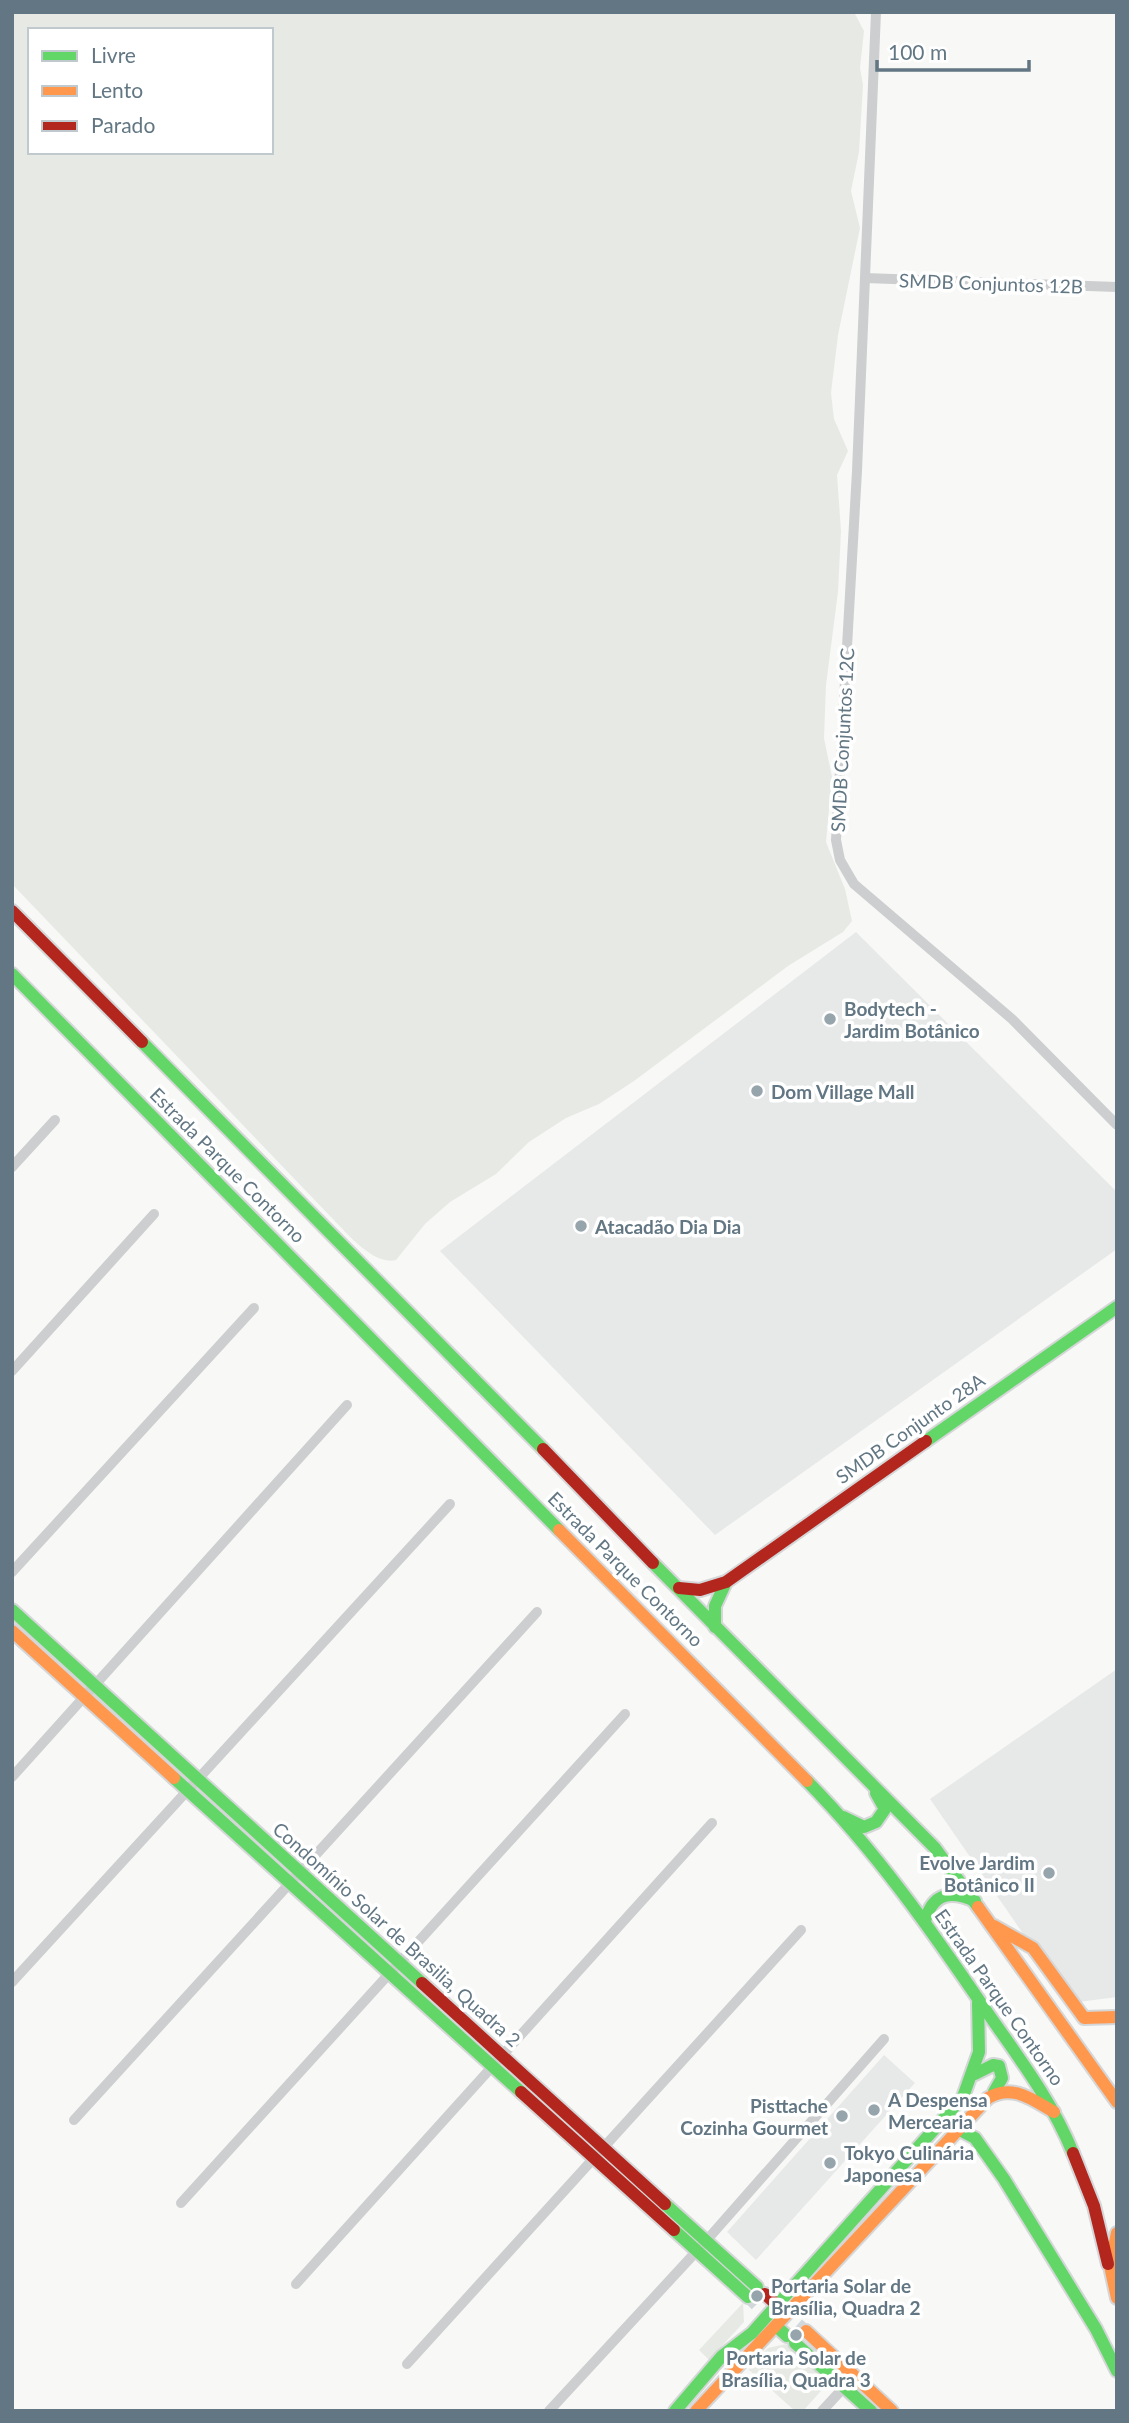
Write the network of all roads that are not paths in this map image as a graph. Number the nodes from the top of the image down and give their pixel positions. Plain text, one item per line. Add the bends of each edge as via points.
1 (876, 12) edge
2 (865, 278) junction
3 (1117, 287) edge
4 (12, 911) edge
5 (13, 975) edge
6 (55, 1120) dead end
7 (1117, 1125) edge
8 (12, 1167) edge
9 (154, 1214) dead end
10 (1117, 1307) edge
11 (254, 1308) dead end
12 (12, 1371) edge
13 (347, 1405) dead end
14 (450, 1504) dead end
15 (12, 1572) edge
16 (726, 1582) junction
17 (679, 1588) junction
18 (12, 1610) edge
19 (537, 1612) dead end
20 (715, 1627) junction
21 (12, 1631) edge
22 (95, 1685) junction
23 (85, 1696) junction
24 (625, 1714) dead end
25 (12, 1777) edge
26 (198, 1779) junction
27 (870, 1783) junction
28 (188, 1790) junction
29 (840, 1815) junction
30 (712, 1823) dead end
31 (299, 1871) junction
32 (290, 1882) junction
33 (975, 1901) junction
34 (925, 1921) junction
35 (991, 1924) junction
36 (801, 1930) dead end
37 (400, 1963) junction
38 (390, 1973) junction
39 (12, 1982) edge
40 (978, 1999) junction
41 (1117, 2017) edge
42 (884, 2039) dead end
43 (502, 2055) junction
44 (492, 2066) junction
45 (975, 2074) junction
46 (994, 2092) junction
47 (1117, 2102) edge
48 (1057, 2114) junction
49 (945, 2117) junction
50 (74, 2120) dead end
51 (960, 2129) junction
52 (604, 2148) junction
53 (594, 2158) junction
54 (181, 2203) dead end
55 (1117, 2233) edge
56 (706, 2241) junction
57 (696, 2251) junction
58 (1108, 2264) junction
59 (296, 2284) dead end
60 (753, 2292) junction
61 (1117, 2298) edge
62 (782, 2309) junction
63 (771, 2321) junction
64 (806, 2331) junction
65 (795, 2343) junction
66 (722, 2356) junction
67 (407, 2364) dead end
68 (736, 2369) junction
69 (1117, 2371) edge
70 (854, 2376) junction
71 (844, 2387) junction
72 (549, 2411) edge
73 (675, 2411) edge
74 (695, 2411) edge
75 (822, 2411) edge
76 (871, 2411) edge
77 (892, 2411) edge

1 - 2 street, SMDB Conjuntos 12C
2 - 3 street, SMDB Conjuntos 12B
2 - 7 street, SMDB Conjuntos 12C via 838,782 840,860 854,884 1012,1019
4 - 17 main road, Estrada Parque Contorno
5 - 29 main road, Estrada Parque Contorno
6 - 8 street
9 - 12 street
10 - 16 main road, SMDB Conjunto 28A
11 - 15 street
13 - 22 street
14 - 26 street
16 - 17 main road via 700,1591
16 - 20 main road via 715,1606
17 - 20 main road, Estrada Parque Contorno
18 - 22 main road, Condomínio Solar de Brasilia, Quadra 2
19 - 31 street
20 - 27 main road, Estrada Parque Contorno
21 - 23 main road, Condomínio Solar de Brasilia, Quadra 2
22 - 23 street
22 - 26 main road, Condomínio Solar de Brasilia, Quadra 2
23 - 25 street
23 - 28 main road, Condomínio Solar de Brasilia, Quadra 2
24 - 37 street
26 - 28 street
26 - 31 main road, Condomínio Solar de Brasilia, Quadra 2
27 - 29 main road via 885,1809 876,1822 864,1827
27 - 33 main road, Estrada Parque Contorno via 935,1848
28 - 32 main road, Condomínio Solar de Brasilia, Quadra 2
28 - 39 street
29 - 34 main road, Estrada Parque Contorno
30 - 43 street
31 - 32 street
31 - 37 main road, Condomínio Solar de Brasilia, Quadra 2
32 - 38 main road, Condomínio Solar de Brasilia, Quadra 2
32 - 50 street
33 - 34 main road via 956,1892 939,1895 928,1906
33 - 35 main road, Estrada Parque Contorno
34 - 40 main road, Estrada Parque Contorno
35 - 41 main road via 1032,1948 1084,2018
35 - 47 main road, Estrada Parque Contorno
36 - 52 street
37 - 38 street
37 - 43 main road, Condomínio Solar de Brasilia, Quadra 2
38 - 44 main road, Condomínio Solar de Brasilia, Quadra 2
38 - 54 street
40 - 45 main road via 982,2040
40 - 48 main road, Estrada Parque Contorno
42 - 56 street
43 - 44 street
43 - 52 main road, Condomínio Solar de Brasilia, Quadra 2
44 - 53 main road, Condomínio Solar de Brasilia, Quadra 2
44 - 59 street
45 - 46 main road via 999,2066 1002,2078
45 - 49 main road
46 - 48 main road via 1016,2092
46 - 51 main road via 984,2097
48 - 58 main road, Estrada Parque Contorno via 1094,2206
49 - 51 main road
49 - 62 main road
51 - 62 main road
51 - 69 main road via 975,2138 1004,2179
52 - 53 street
52 - 56 main road, Condomínio Solar de Brasilia, Quadra 2
53 - 57 main road, Condomínio Solar de Brasilia, Quadra 2
53 - 67 street
55 - 58 main road
56 - 57 street
56 - 60 main road, Condomínio Solar de Brasilia, Quadra 2
57 - 60 main road, Condomínio Solar de Brasilia, Quadra 2
57 - 72 street
58 - 61 main road, Estrada Parque Contorno
60 - 62 main road
60 - 63 main road
62 - 63 main road
62 - 64 main road
63 - 65 main road
63 - 66 main road
63 - 68 main road
64 - 65 main road
64 - 70 main road
65 - 71 main road
66 - 68 main road
66 - 73 main road
68 - 74 main road
70 - 71 street
70 - 77 main road
71 - 75 street
71 - 76 main road

